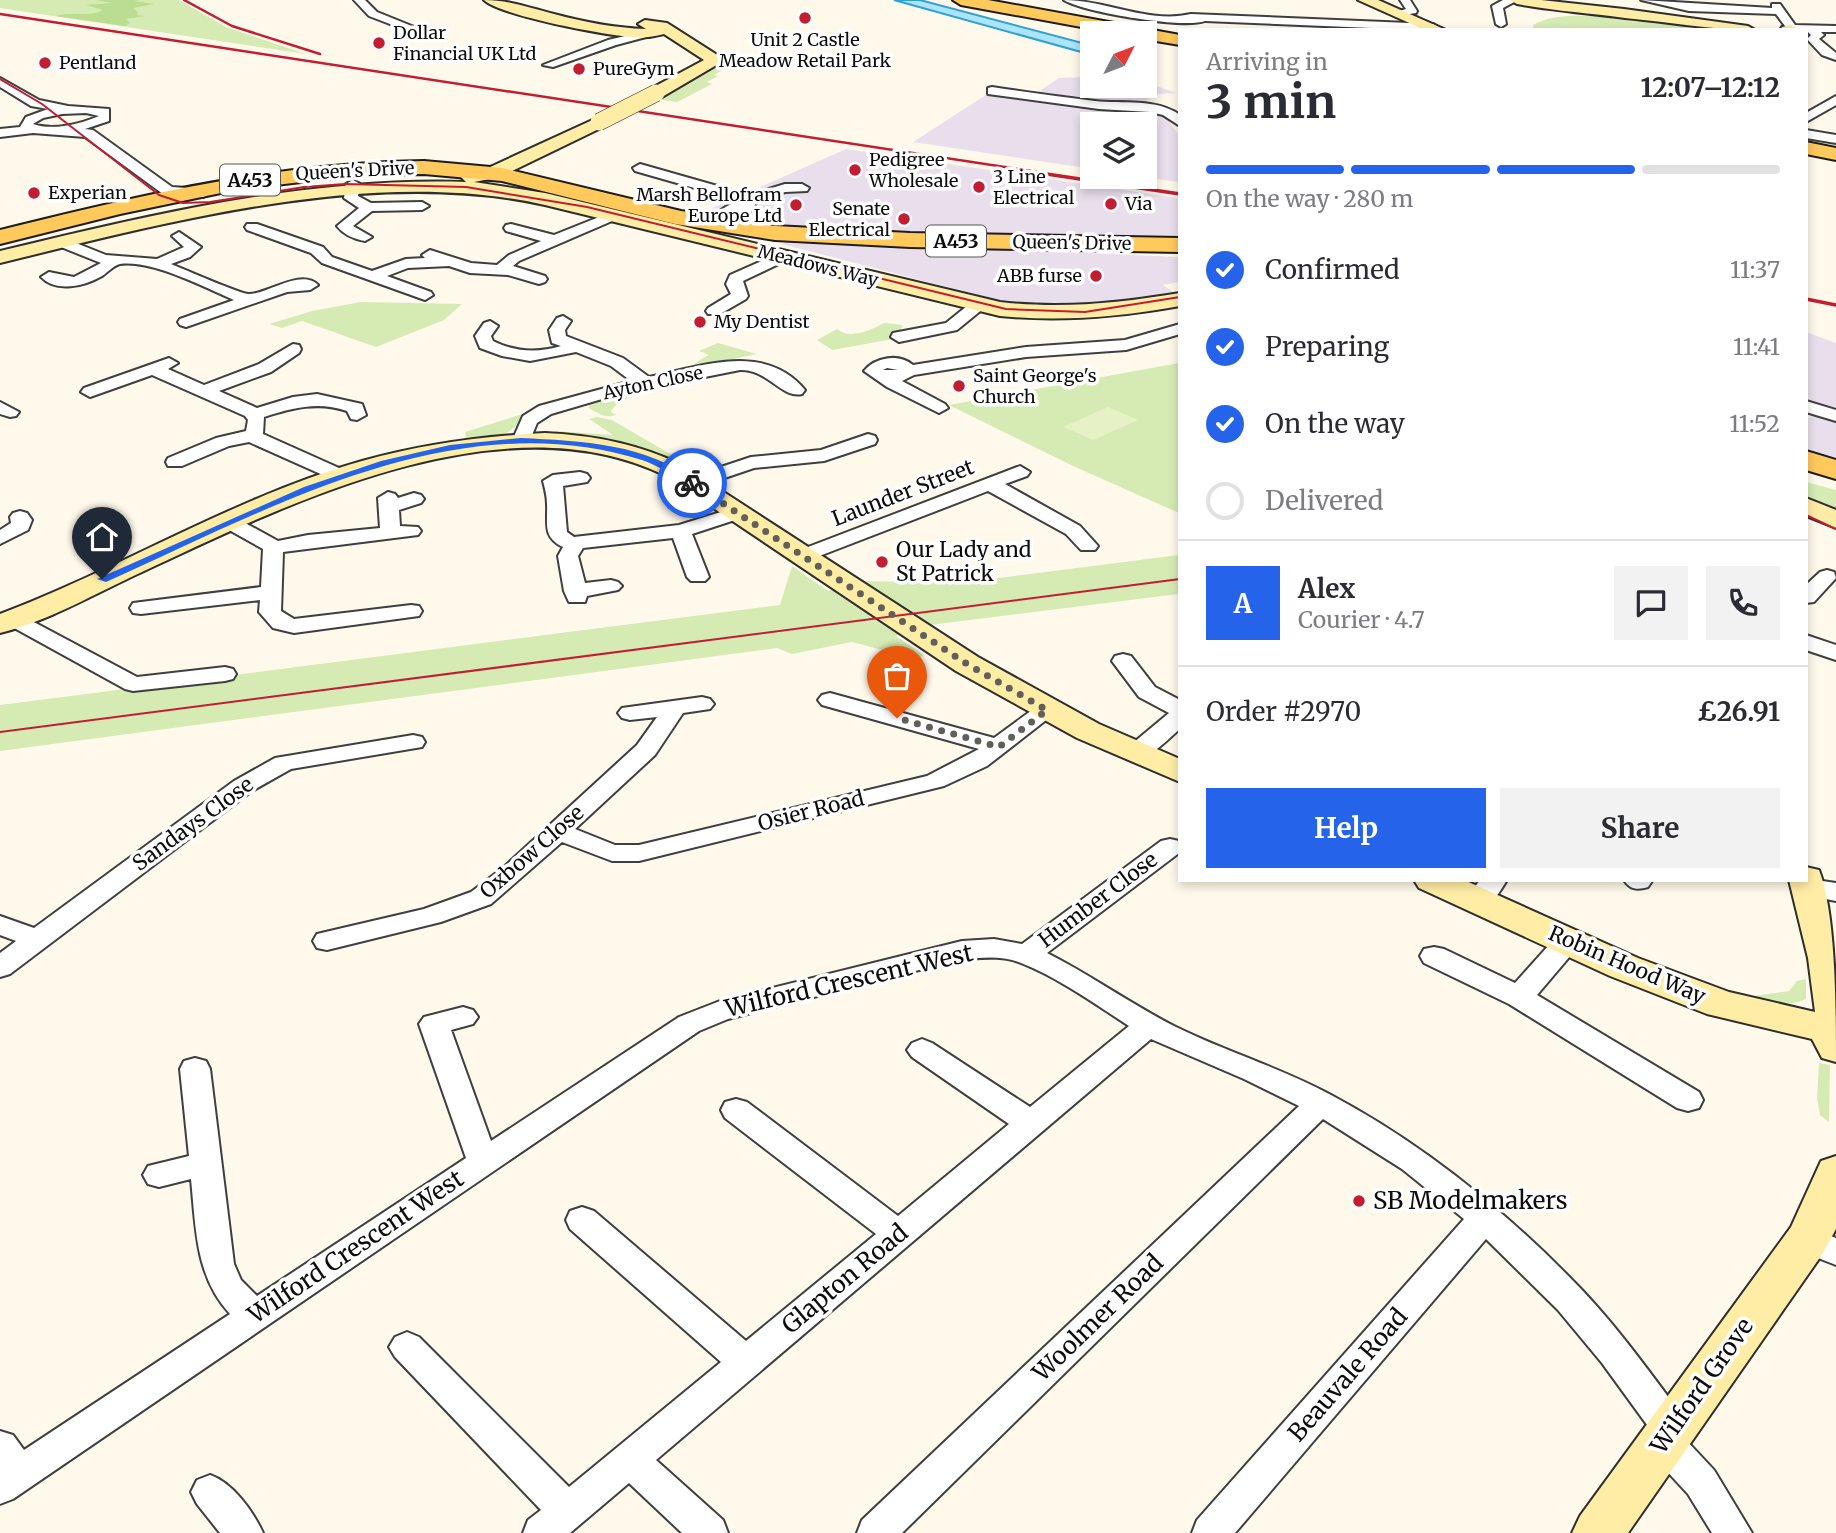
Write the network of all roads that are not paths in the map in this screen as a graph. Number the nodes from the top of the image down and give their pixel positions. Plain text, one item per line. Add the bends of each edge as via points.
1 (359, 0) edge
2 (491, 0) edge
3 (961, 0) edge
4 (1069, 0) edge
5 (1365, 0) edge
6 (1515, 0) edge
7 (1646, 0) edge
8 (1770, 0) edge
9 (1402, 7) edge
10 (1779, 10) junction
11 (1198, 20) junction
12 (1080, 22) edge
13 (1513, 27) dead end
14 (1220, 28) edge
15 (1410, 28) edge
16 (1434, 28) edge
17 (1732, 28) edge
18 (1789, 28) edge
19 (1836, 29) edge
20 (1808, 32) edge
21 (635, 33) junction
22 (1812, 33) junction
23 (428, 35) dead end
24 (1157, 36) edge
25 (1178, 40) edge
26 (1836, 40) edge
27 (1835, 60) edge
28 (549, 65) dead end
29 (0, 82) edge
30 (992, 91) dead end
31 (1836, 100) edge
32 (35, 103) junction
33 (74, 109) junction
34 (1808, 117) edge
35 (1178, 120) edge
36 (97, 122) junction
37 (30, 124) junction
38 (57, 130) junction
39 (2, 132) edge
40 (1808, 134) edge
41 (1836, 139) edge
42 (1808, 149) edge
43 (1833, 167) edge
44 (640, 169) dead end
45 (503, 172) junction
46 (459, 178) junction
47 (546, 185) junction
48 (160, 186) junction
49 (352, 187) junction
50 (803, 188) dead end
51 (181, 193) junction
52 (748, 201) junction
53 (142, 202) junction
54 (369, 207) junction
55 (415, 209) dead end
56 (614, 215) junction
57 (722, 221) junction
58 (252, 227) dead end
59 (522, 228) dead end
60 (179, 236) dead end
61 (0, 237) edge
62 (555, 240) junction
63 (0, 242) edge
64 (61, 242) junction
65 (329, 246) junction
66 (1178, 246) edge
67 (430, 256) dead end
68 (0, 257) edge
69 (782, 257) junction
70 (113, 260) junction
71 (450, 262) junction
72 (158, 264) junction
73 (500, 270) junction
74 (536, 275) dead end
75 (373, 276) junction
76 (49, 277) dead end
77 (310, 285) dead end
78 (425, 295) dead end
79 (248, 300) junction
80 (1177, 302) edge
81 (978, 305) junction
82 (714, 311) dead end
83 (186, 321) dead end
84 (563, 321) dead end
85 (490, 326) dead end
86 (1178, 330) edge
87 (909, 331) dead end
88 (575, 347) junction
89 (285, 359) dead end
90 (645, 383) junction
91 (796, 390) dead end
92 (203, 391) junction
93 (90, 392) dead end
94 (1808, 407) edge
95 (361, 408) dead end
96 (939, 408) dead end
97 (254, 415) junction
98 (1836, 416) edge
99 (254, 435) junction
100 (868, 440) dead end
101 (521, 441) junction
102 (1808, 461) edge
103 (1836, 470) edge
104 (195, 471) dead end
105 (1020, 472) dead end
106 (1808, 475) edge
107 (341, 476) junction
108 (580, 478) dead end
109 (1836, 482) edge
110 (692, 483) junction
111 (990, 484) junction
112 (414, 499) dead end
113 (737, 513) junction
114 (20, 517) dead end
115 (229, 522) junction
116 (681, 531) junction
117 (0, 538) edge
118 (576, 543) junction
119 (1088, 546) dead end
120 (273, 548) junction
121 (802, 556) junction
122 (698, 577) dead end
123 (611, 586) dead end
124 (270, 592) junction
125 (141, 608) dead end
126 (411, 611) dead end
127 (7, 622) edge
128 (1808, 643) edge
129 (1836, 653) edge
130 (1124, 661) dead end
131 (225, 674) dead end
132 (830, 700) dead end
133 (702, 704) dead end
134 (674, 708) junction
135 (1178, 709) edge
136 (1047, 710) junction
137 (630, 713) dead end
138 (1178, 718) edge
139 (413, 742) dead end
140 (999, 747) junction
141 (1136, 753) junction
142 (1178, 771) edge
143 (559, 832) junction
144 (1170, 847) dead end
145 (1443, 882) edge
146 (1817, 886) edge
147 (1486, 890) edge
148 (0, 925) edge
149 (342, 931) dead end
150 (37, 939) junction
151 (1568, 942) junction
152 (1027, 954) junction
153 (1434, 956) dead end
154 (0, 967) edge
155 (1519, 997) junction
156 (463, 1017) dead end
157 (1149, 1025) junction
158 (1833, 1039) edge
159 (922, 1050) dead end
160 (195, 1069) dead end
161 (1688, 1100) dead end
162 (1321, 1103) junction
163 (736, 1110) dead end
164 (1032, 1124) junction
165 (483, 1162) junction
166 (204, 1164) junction
167 (1836, 1173) edge
168 (159, 1175) dead end
169 (1485, 1217) junction
170 (582, 1220) dead end
171 (899, 1234) junction
172 (1821, 1246) edge
173 (253, 1315) junction
174 (407, 1347) dead end
175 (746, 1362) junction
176 (1667, 1435) junction
177 (629, 1459) junction
178 (6, 1469) edge
179 (210, 1492) dead end
180 (555, 1522) edge
181 (244, 1533) edge
182 (709, 1533) edge
183 (876, 1533) edge
184 (1211, 1533) edge
185 (1598, 1533) edge
186 (1732, 1533) edge

1 - 23 street via 373,14
2 - 21 street via 531,13
3 - 12 main road
4 - 11 street via 1104,10
5 - 9 street
6 - 13 street via 1497,6 1500,24
6 - 17 street
7 - 10 street via 1717,14
8 - 10 street
9 - 16 street
10 - 18 street
11 - 14 street
11 - 15 street
19 - 22 street
20 - 22 street
21 - 28 street
21 - 45 street, bridge via 697,56 682,79
22 - 26 street
22 - 27 street
24 - 25 main road
29 - 32 street
30 - 35 street via 1150,108
31 - 34 street
32 - 33 street
32 - 37 street
33 - 36 street via 105,111 106,118
33 - 37 street
36 - 38 street
36 - 51 street
37 - 38 street
37 - 39 street
38 - 48 street via 95,136
40 - 41 street
42 - 43 main road
44 - 52 street
45 - 46 main road, Queen's Drive / A453
45 - 47 main road, Queen's Drive / A453
45 - 47 main road, Queen's Drive / A453
46 - 49 street, Meadows Way
46 - 51 main road, Queen's Drive / A453 via 352,175
46 - 56 street, Meadows Way
47 - 57 main road, Queen's Drive / A453 via 675,217
48 - 51 street
48 - 53 street via 159,195
49 - 54 street via 351,198
49 - 64 street, Meadows Way via 284,190 216,202
50 - 52 street via 780,187
51 - 53 main road, Queen's Drive / A453
51 - 63 main road, Queen's Drive / A453
52 - 57 street
53 - 61 main road, Queen's Drive / A453
54 - 55 street
54 - 65 street via 344,226 363,234
56 - 62 street
56 - 69 street, Meadows Way
57 - 66 main road, Queen's Drive / A453 via 775,233
58 - 65 street
59 - 62 street
60 - 72 street via 193,247
62 - 73 street via 511,260
64 - 68 street, Meadows Way
64 - 70 street
65 - 75 street via 319,255
67 - 71 street
69 - 81 street, Meadows Way
69 - 82 street via 736,278 740,296
70 - 72 street
70 - 76 street via 72,287
71 - 73 street
71 - 75 street via 406,264
72 - 79 street
73 - 74 street
75 - 78 street
77 - 79 street via 289,286
79 - 83 street
80 - 81 street, Meadows Way via 1065,315
81 - 87 street via 951,327
84 - 88 street via 557,337
85 - 88 street via 483,336 486,344 513,354 543,355
86 - 96 street via 1126,345 1027,352 887,377
88 - 90 street via 617,362
89 - 92 street
90 - 91 street, Ayton Close via 756,365
90 - 101 street, Ayton Close via 539,413 529,420
92 - 93 street via 161,366
92 - 97 street
94 - 98 street
95 - 97 street via 320,398
97 - 99 street
99 - 104 street via 168,459
99 - 107 street
100 - 110 street via 824,455 751,463
101 - 107 street via 428,451
101 - 110 street via 612,449 660,464
102 - 103 main road
105 - 111 street, Launder Street
106 - 109 main road
107 - 115 street
108 - 118 street via 552,481 558,507 554,527 567,541
110 - 113 street
111 - 119 street via 1073,530
111 - 121 street, Launder Street
112 - 120 street via 402,504 388,501 400,533
113 - 116 street
113 - 121 street
114 - 117 street via 21,526
115 - 120 street
115 - 127 street
116 - 118 street
116 - 122 street
118 - 123 street via 568,556 576,594
120 - 124 street
121 - 136 street via 967,664
124 - 125 street
124 - 126 street via 270,612 275,620 294,626
127 - 131 street via 133,684
128 - 129 street
130 - 135 street via 1147,692
132 - 140 street via 863,701
133 - 134 street
134 - 137 street
134 - 143 street, Oxbow Close via 646,750
136 - 140 street, Osier Road
136 - 141 street
138 - 141 street
139 - 150 street, Sandays Close via 386,740 274,767
140 - 143 street, Osier Road via 935,781 639,853 612,853
141 - 142 street
143 - 149 street, Oxbow Close via 481,898 431,916
144 - 152 street, Humber Close
145 - 147 street, Robin Hood Way
146 - 158 street via 1835,1010
147 - 151 street, Robin Hood Way
148 - 150 street
150 - 154 street, Sandays Close
151 - 155 street
151 - 158 street, Robin Hood Way via 1721,1004
152 - 157 street, Wilford Crescent West
152 - 165 street, Wilford Crescent West via 994,948 962,950 702,1017
153 - 155 street
155 - 161 street
156 - 165 street via 434,1024
157 - 162 street, Wilford Crescent West
157 - 164 street, Glapton Road
159 - 164 street
160 - 166 street
162 - 169 street, Wilford Crescent West via 1413,1160
162 - 183 street, Woolmer Road
163 - 171 street
164 - 171 street, Glapton Road
165 - 173 street, Wilford Crescent West
166 - 168 street
166 - 173 street via 217,1264 228,1289
167 - 172 street, Wilford Grove via 1819,1219
169 - 176 street, Wilford Crescent West via 1593,1326
169 - 184 street, Beauvale Road
170 - 175 street
171 - 175 street, Glapton Road
172 - 176 street, Wilford Grove
173 - 178 street, Wilford Crescent West
174 - 180 street
175 - 177 street, Glapton Road
176 - 185 street, Wilford Grove
176 - 186 street, Wilford Crescent West
177 - 180 street, Glapton Road
177 - 182 street
179 - 181 street

